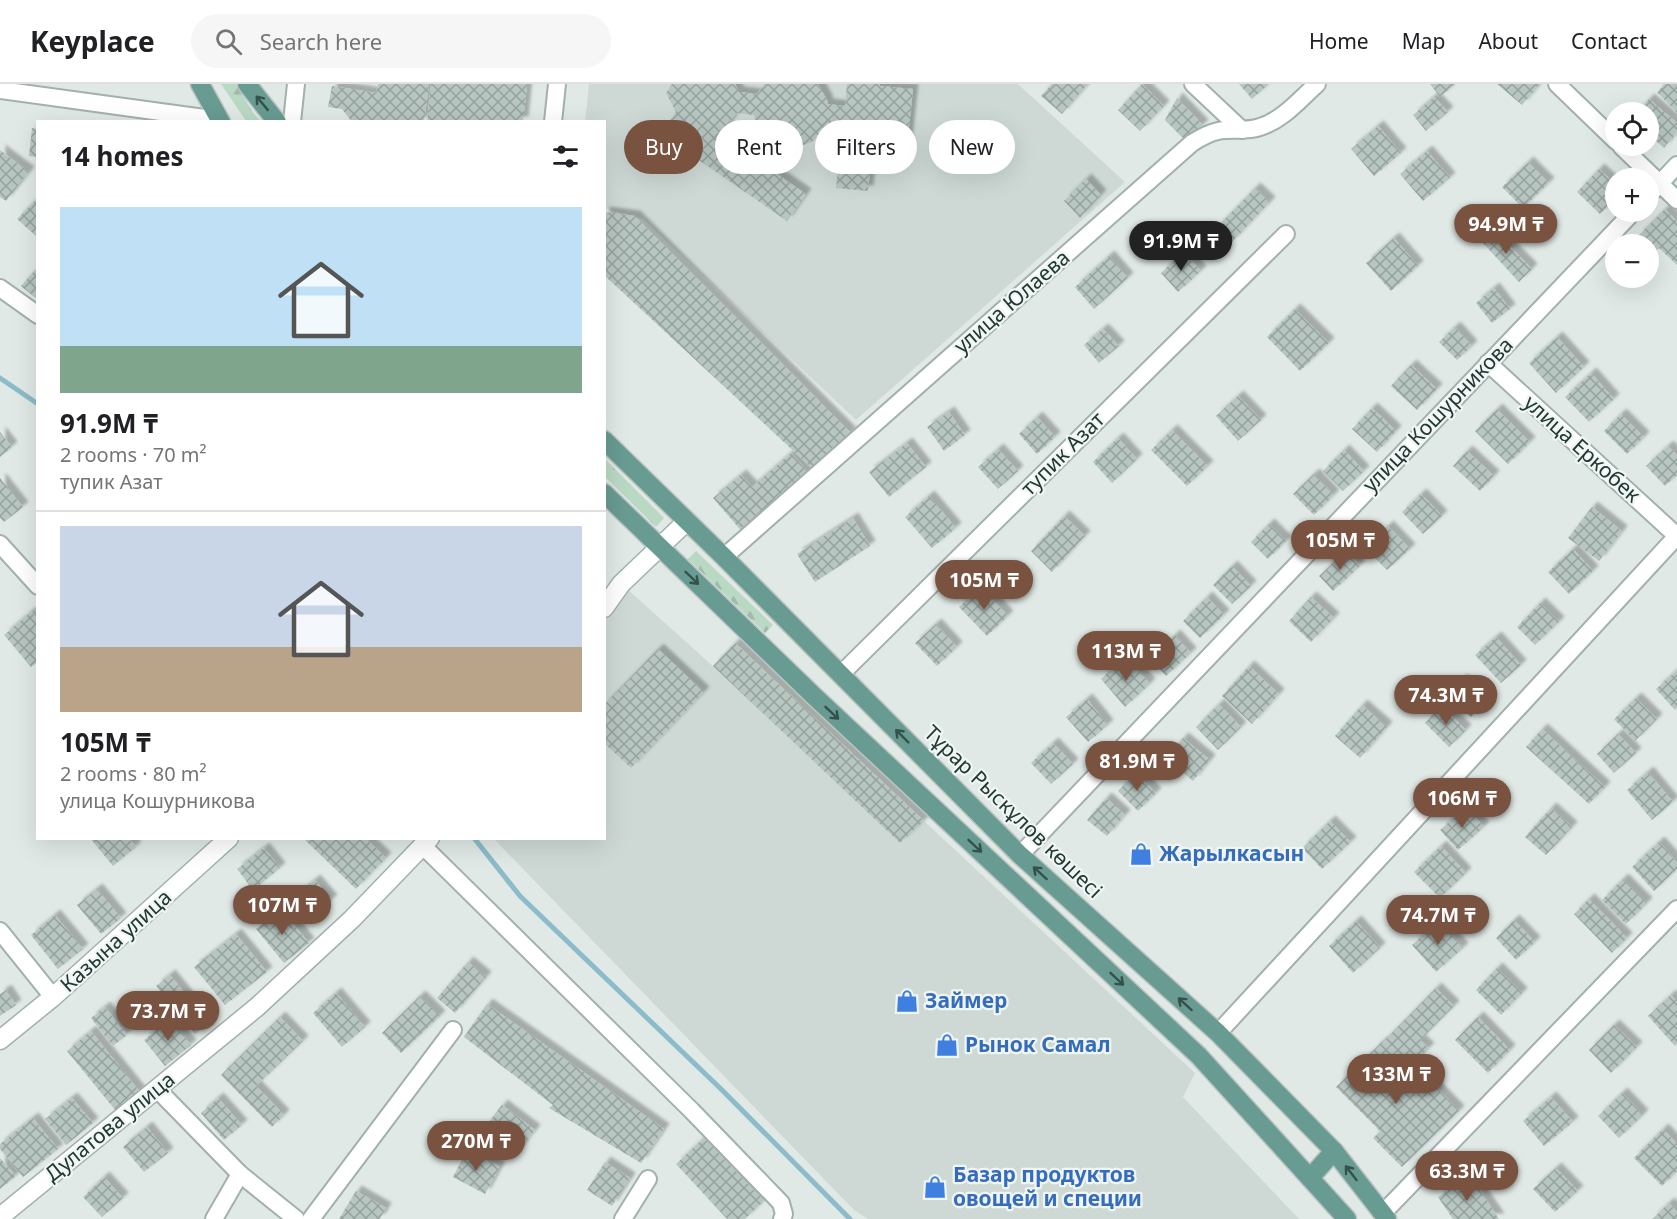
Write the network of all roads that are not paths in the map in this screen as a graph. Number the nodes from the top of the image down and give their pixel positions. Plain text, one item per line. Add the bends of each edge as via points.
1 (200, 84) edge
2 (247, 84) edge
3 (296, 84) edge
4 (557, 84) edge
5 (1193, 84) edge
6 (1317, 84) edge
7 (1557, 84) edge
8 (0, 90) edge
9 (213, 120) edge
10 (219, 120) edge
11 (275, 120) edge
12 (292, 120) edge
13 (553, 120) edge
14 (1242, 130) junction
15 (1605, 130) edge
16 (1628, 156) edge
17 (1677, 165) edge
18 (1637, 168) edge
19 (1659, 185) edge
20 (1659, 192) edge
21 (1677, 200) edge
22 (1623, 222) edge
23 (1286, 234) dead end
24 (0, 288) edge
25 (36, 314) edge
26 (1488, 363) junction
27 (606, 442) edge
28 (606, 495) edge
29 (687, 521) junction
30 (1677, 536) edge
31 (0, 544) edge
32 (660, 547) junction
33 (724, 557) junction
34 (36, 583) edge
35 (606, 605) edge
36 (841, 674) junction
37 (227, 840) edge
38 (422, 841) edge
39 (1020, 855) junction
40 (1677, 909) edge
41 (0, 931) edge
42 (53, 997) junction
43 (453, 1030) dead end
44 (1218, 1034) junction
45 (0, 1040) edge
46 (157, 1089) junction
47 (1334, 1151) junction
48 (240, 1174) junction
49 (1310, 1178) junction
50 (648, 1179) dead end
51 (1385, 1216) edge
52 (0, 1217) edge
53 (214, 1219) edge
54 (296, 1219) edge
55 (311, 1219) edge
56 (623, 1219) edge
57 (782, 1219) edge
58 (1347, 1219) edge

1 - 10 main road
11 -> 2 main road
3 - 12 street
4 - 13 street
5 - 14 street
6 - 14 street, улица Юлаева via 1275,122
7 - 15 street
8 - 9 street
14 - 33 street, улица Юлаева via 1219,130 1192,143
16 - 18 street
17 - 19 street
20 - 21 street
22 - 26 street, улица Кошурникова
23 - 36 street, тупик Азат
24 - 25 street
26 - 30 street, улица Еркобек
26 - 39 street, улица Кошурникова
27 - 29 main road, Тұрар Рыскұлов көшесі
28 - 32 main road
29 - 32 street
29 - 33 main road, Тұрар Рыскұлов көшесі
30 - 44 street
31 - 34 street
32 - 35 street via 621,584
32 -> 49 main road via 1199,1056
33 - 36 main road, Тұрар Рыскұлов көшесі
39 -> 36 main road, Тұрар Рыскұлов көшесі
37 - 42 street, Казына улица
38 - 46 street, Дулатова улица via 352,919 258,1006
38 - 57 street via 765,1186 781,1203
44 -> 39 main road, Тұрар Рыскұлов көшесі
40 - 51 street
41 - 42 street
42 - 45 street, Казына улица
43 - 55 street
44 - 47 main road, Тұрар Рыскұлов көшесі
46 - 48 street
46 - 52 street, Дулатова улица
47 - 49 main road
51 -> 47 main road, Тұрар Рыскұлов көшесі
48 - 53 street
48 - 54 street
49 - 58 main road
50 - 56 street

